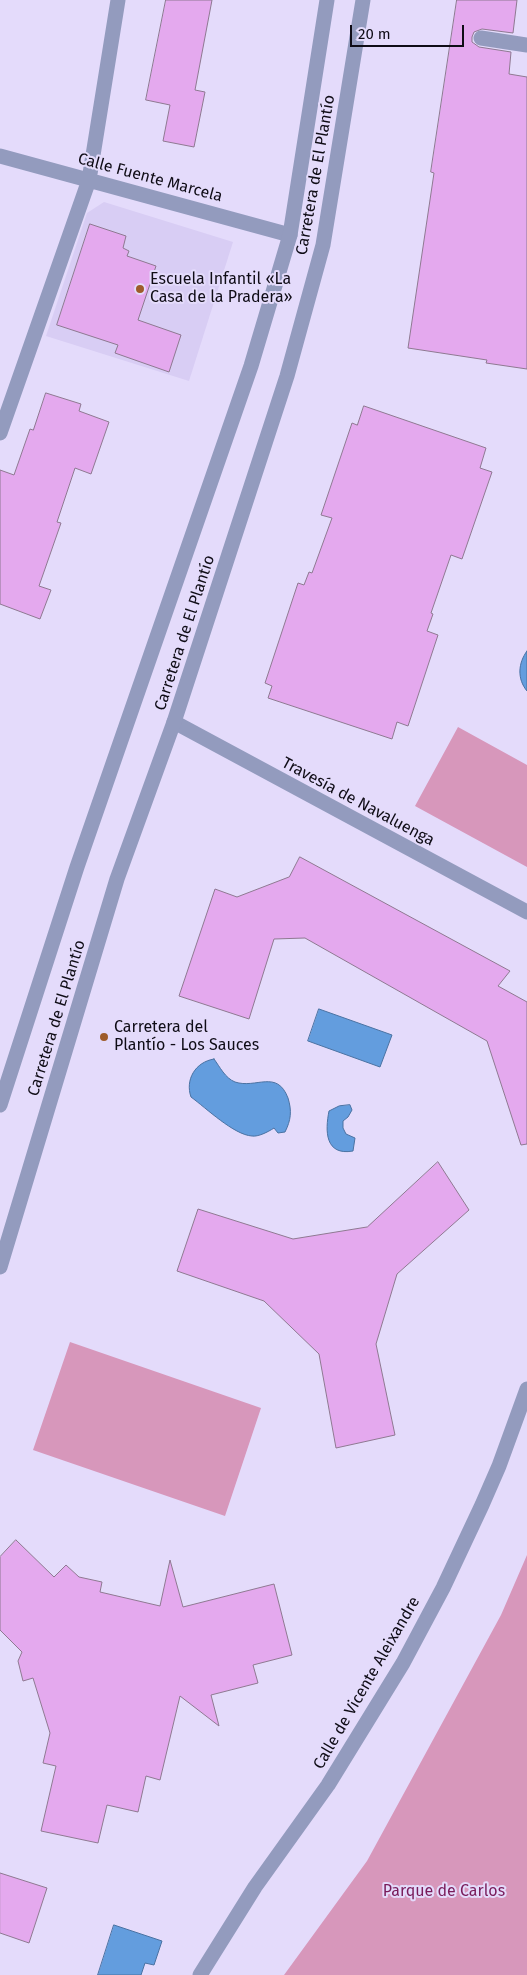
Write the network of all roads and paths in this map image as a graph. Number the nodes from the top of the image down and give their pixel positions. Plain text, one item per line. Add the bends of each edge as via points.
1 (118, 0) edge
2 (327, 0) edge
3 (363, 0) edge
4 (481, 38) dead end
5 (527, 45) edge
6 (0, 156) edge
7 (89, 180) junction
8 (290, 235) junction
9 (0, 433) edge
10 (174, 722) junction
11 (527, 912) edge
12 (0, 1105) edge
13 (0, 1267) edge
14 (527, 1388) edge
15 (200, 1975) edge

1 - 7 street
2 - 8 street, Carretera de El Plantío
3 - 10 street, Carretera de El Plantío via 324,245 287,376
4 - 5 street
6 - 7 street, Calle Fuente Marcela
7 - 8 street, Calle Fuente Marcela
7 - 9 street
8 - 12 street, Carretera de El Plantío via 251,366 77,867
10 - 11 street, Travesía de Navaluenga
10 - 13 street, Carretera de El Plantío via 117,879
14 - 15 street, Calle de Vicente Aleixandre via 482,1505 403,1663 328,1784 255,1887

